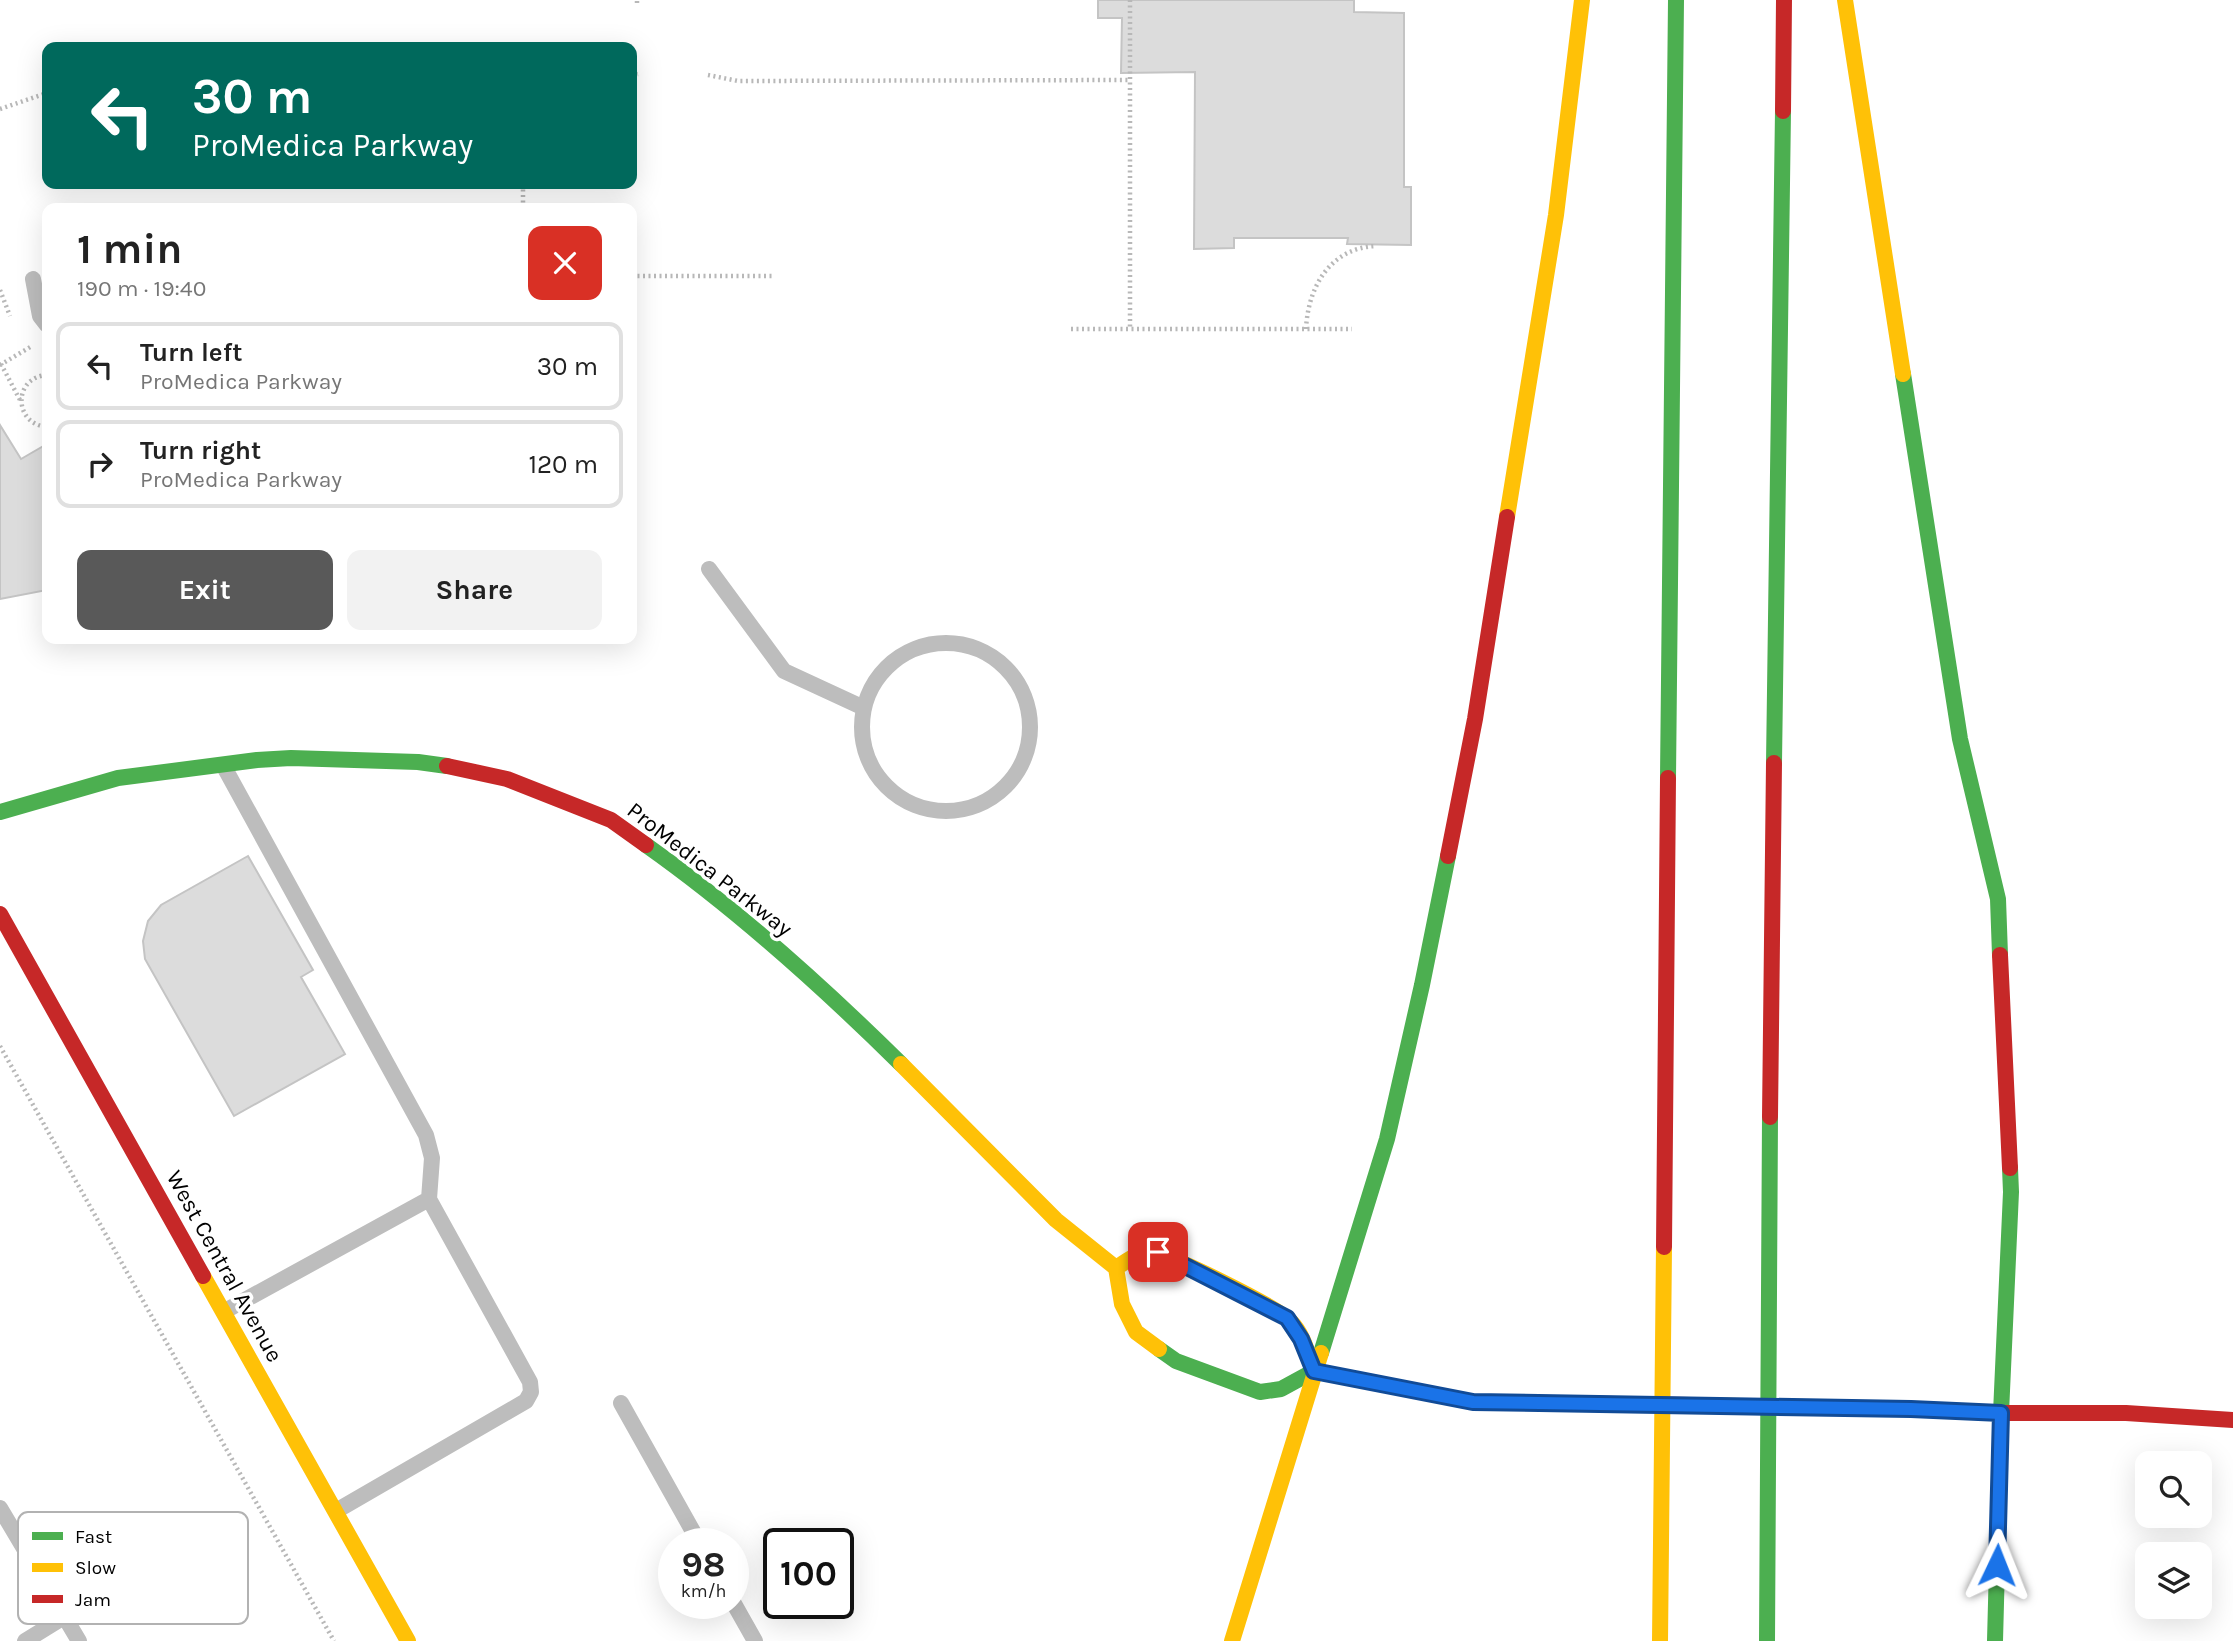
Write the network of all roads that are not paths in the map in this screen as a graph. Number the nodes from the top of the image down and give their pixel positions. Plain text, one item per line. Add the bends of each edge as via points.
1 (1582, 0) edge
2 (1675, 0) edge
3 (1784, 0) edge
4 (1846, 0) edge
5 (33, 279) dead end
6 (42, 319) edge
7 (709, 569) dead end
8 (864, 708) junction
9 (223, 765) junction
10 (0, 812) edge
11 (0, 914) edge
12 (429, 1199) junction
13 (1116, 1268) junction
14 (225, 1311) junction
15 (1314, 1371) junction
16 (621, 1403) dead end
17 (2001, 1413) junction
18 (2233, 1420) edge
19 (0, 1508) edge
20 (336, 1511) junction
21 (691, 1528) edge
22 (18, 1539) edge
23 (743, 1619) edge
24 (53, 1624) edge
25 (68, 1624) edge
26 (25, 1641) edge
27 (79, 1641) edge
28 (408, 1641) edge
29 (755, 1641) edge
30 (1232, 1641) edge
31 (1660, 1641) edge
32 (1767, 1641) edge
33 (1995, 1641) edge

1 - 15 main road via 1556,215 1475,719 1387,1139
2 - 31 main road
3 - 32 main road via 1770,927
4 - 17 main road via 1960,739 1998,899 2011,1192
5 - 6 lane
7 - 8 lane via 784,671
8 - 8 lane via 886,667 908,651 935,643 962,643 989,653 1010,671 1024,694 1031,721 1028,749 1017,775 997,795 972,808 944,811 917,806 893,792 874,771 864,745
9 - 10 main road, ProMedica Parkway via 118,778
9 - 12 lane via 426,1135 432,1158
9 - 13 main road, ProMedica Parkway via 291,758 430,764 507,779 611,820 691,877 816,981 1010,1176
11 - 14 main road, West Central Avenue
12 - 14 lane
12 - 20 lane via 524,1368 531,1392 526,1401
13 - 15 main road via 1137,1254 1158,1252 1245,1294 1295,1326
13 - 15 main road via 1122,1304 1136,1332 1176,1361 1267,1393 1286,1388
14 - 20 main road, West Central Avenue
15 - 17 main road, bridge via 1473,1402
15 - 30 main road
16 - 21 lane
17 - 18 main road via 2126,1413
17 - 33 main road
19 - 22 lane
20 - 28 main road, West Central Avenue
23 - 29 lane
24 - 26 lane
25 - 27 lane

